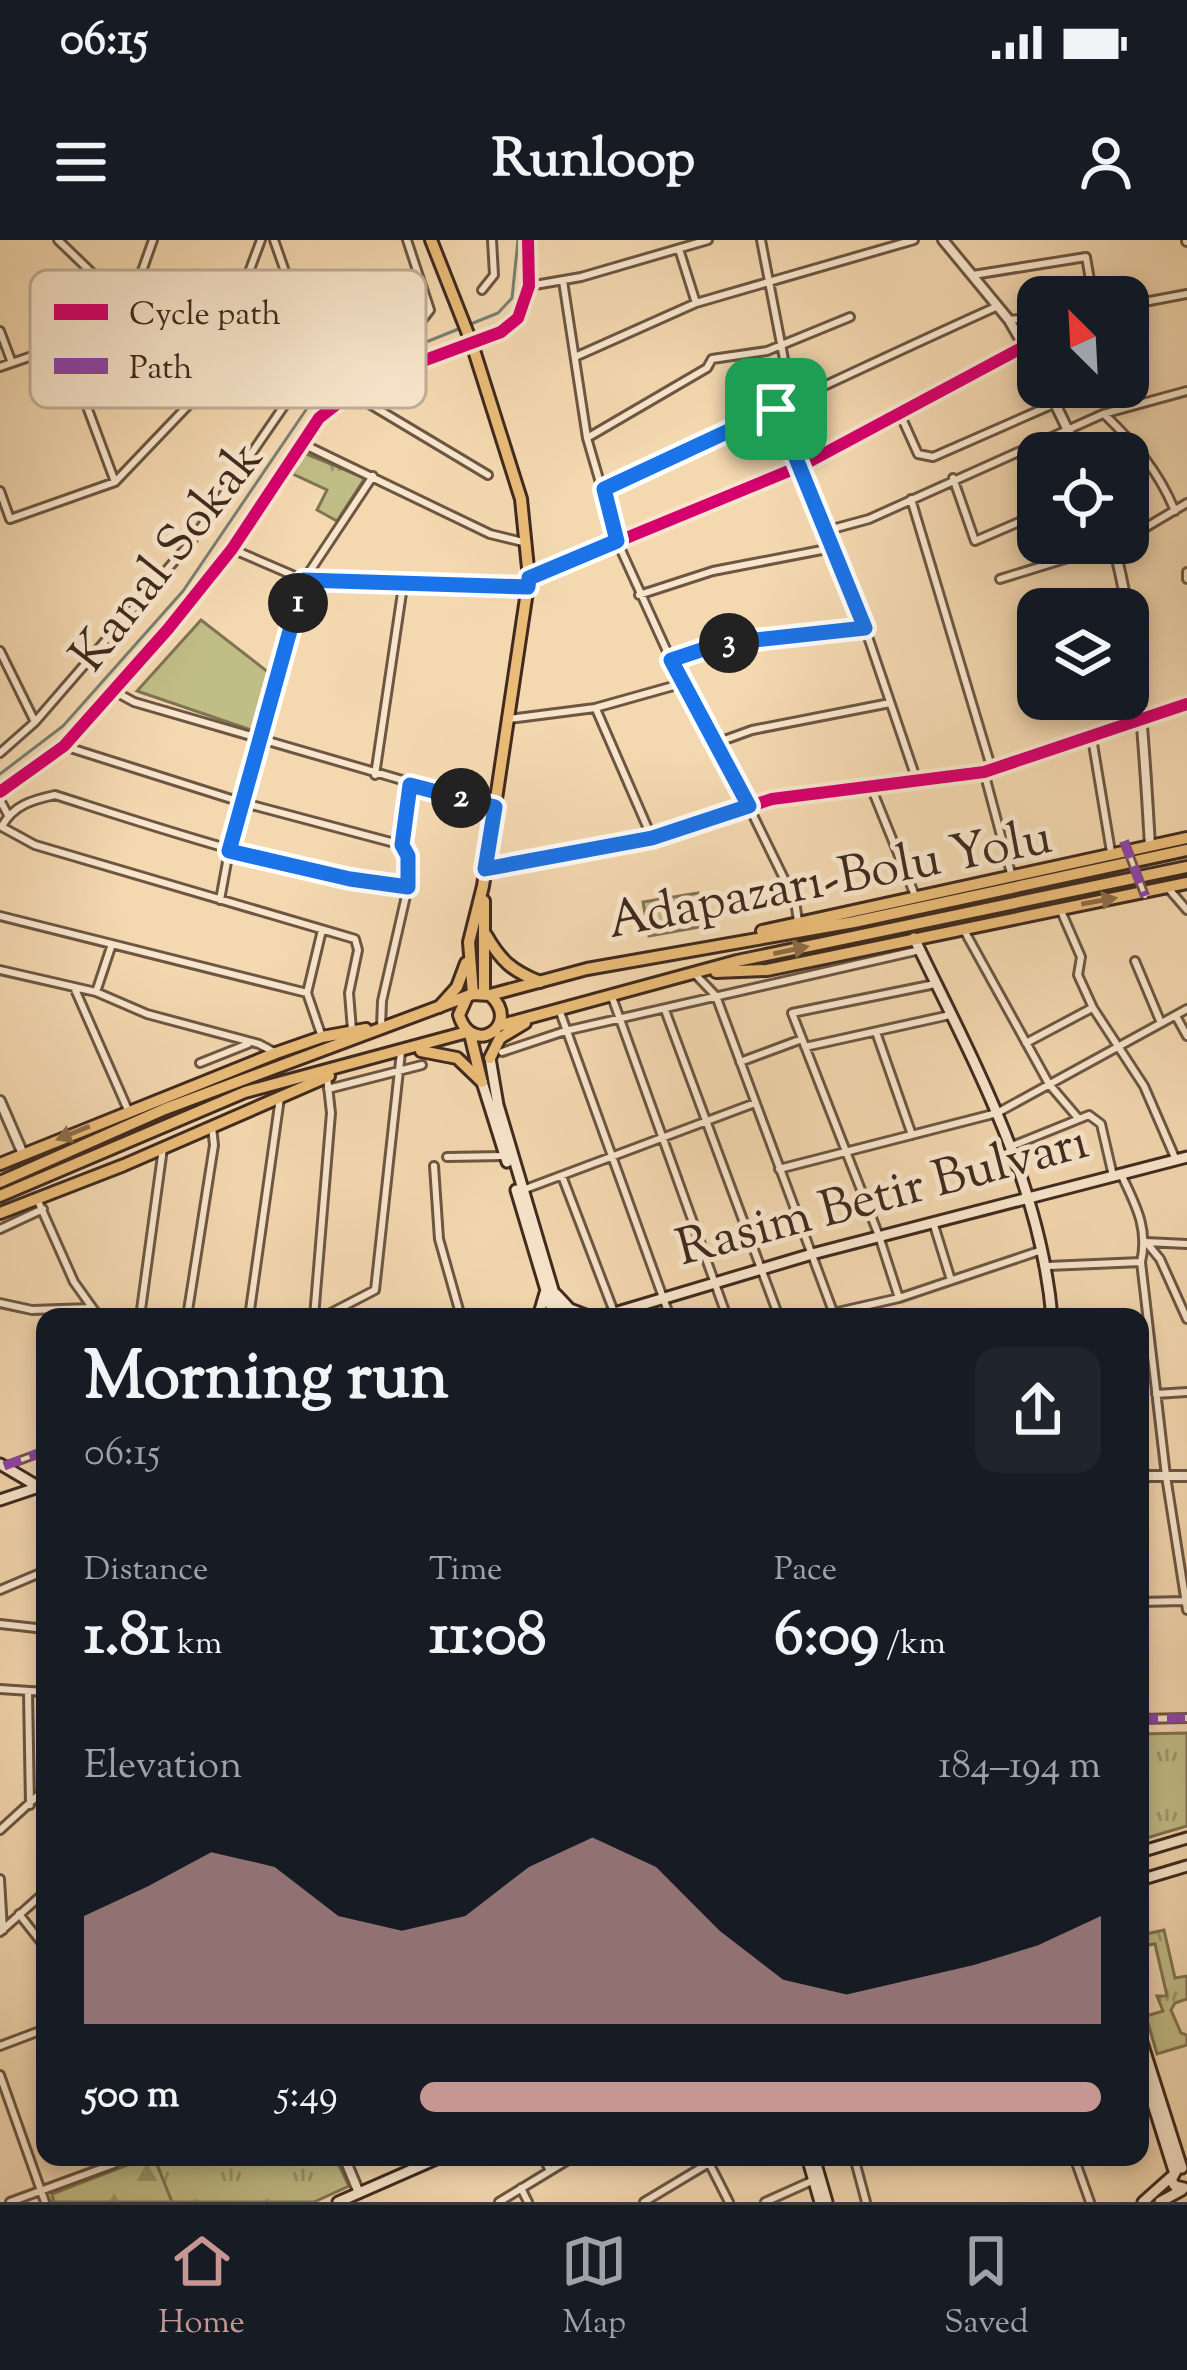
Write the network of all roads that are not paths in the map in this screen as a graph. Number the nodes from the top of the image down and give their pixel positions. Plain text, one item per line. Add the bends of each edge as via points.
1 (58, 240) edge
2 (153, 240) edge
3 (261, 240) edge
4 (274, 240) edge
5 (407, 240) edge
6 (431, 240) edge
7 (493, 240) edge
8 (528, 240) edge
9 (708, 240) edge
10 (761, 240) edge
11 (914, 240) edge
12 (943, 240) edge
13 (679, 248) junction
14 (89, 270) edge
15 (142, 270) edge
16 (250, 270) edge
17 (284, 270) edge
18 (417, 270) edge
19 (973, 275) junction
20 (1089, 276) edge
21 (563, 281) junction
22 (772, 284) junction
23 (529, 286) junction
24 (482, 290) dead end
25 (1187, 294) edge
26 (1149, 301) edge
27 (696, 303) junction
28 (998, 306) junction
29 (850, 317) dead end
30 (1017, 319) edge
31 (1009, 320) junction
32 (0, 331) edge
33 (1017, 333) edge
34 (471, 341) junction
35 (780, 345) junction
36 (1017, 350) edge
37 (30, 357) edge
38 (575, 357) junction
39 (426, 359) edge
40 (12, 363) junction
41 (0, 367) edge
42 (1187, 391) edge
43 (796, 396) junction
44 (87, 408) edge
45 (184, 408) edge
46 (283, 408) edge
47 (332, 408) edge
48 (376, 408) edge
49 (1045, 408) edge
50 (1059, 408) edge
51 (776, 409) junction
52 (900, 414) junction
53 (1103, 414) junction
54 (1069, 427) junction
55 (1071, 432) edge
56 (587, 438) junction
57 (303, 444) junction
58 (800, 466) junction
59 (488, 475) dead end
60 (373, 476) junction
61 (952, 478) junction
62 (115, 482) junction
63 (604, 489) junction
64 (0, 491) edge
65 (911, 499) junction
66 (1187, 503) edge
67 (1174, 512) junction
68 (1017, 523) edge
69 (1149, 526) edge
70 (825, 531) junction
71 (617, 541) junction
72 (525, 543) junction
73 (832, 548) junction
74 (232, 549) junction
75 (1051, 564) edge
76 (304, 580) junction
77 (1000, 580) dead end
78 (528, 582) junction
79 (403, 586) junction
80 (638, 595) junction
81 (865, 628) junction
82 (0, 651) edge
83 (671, 660) junction
84 (684, 683) junction
85 (113, 691) junction
86 (890, 703) junction
87 (1187, 704) edge
88 (595, 708) junction
89 (1149, 718) edge
90 (509, 719) junction
91 (1142, 720) joint
92 (35, 722) junction
93 (1092, 738) junction
94 (260, 740) junction
95 (716, 743) junction
96 (64, 746) junction
97 (0, 753) edge
98 (988, 771) junction
99 (375, 775) junction
100 (917, 782) junction
101 (410, 785) junction
102 (871, 787) junction
103 (0, 796) edge
104 (244, 803) junction
105 (749, 806) junction
106 (495, 807) junction
107 (8, 815) junction
108 (1, 828) edge
109 (652, 838) junction
110 (1187, 838) edge
111 (1124, 841) dead end
112 (402, 845) junction
113 (1150, 846) junction
114 (1187, 850) edge
115 (229, 851) junction
116 (1112, 854) junction
117 (1187, 867) edge
118 (485, 869) junction
119 (1012, 877) junction
120 (1187, 883) edge
121 (483, 886) junction
122 (408, 887) junction
123 (1168, 888) junction
124 (1145, 896) dead end
125 (916, 898) junction
126 (220, 900) junction
127 (1059, 908) junction
128 (1187, 910) edge
129 (0, 916) edge
130 (798, 922) junction
131 (963, 928) junction
132 (322, 930) junction
133 (485, 933) junction
134 (469, 942) junction
135 (917, 944) junction
136 (111, 946) junction
137 (657, 955) junction
138 (1135, 961) dead end
139 (0, 970) edge
140 (695, 974) junction
141 (540, 982) junction
142 (935, 984) junction
143 (73, 986) junction
144 (96, 992) junction
145 (307, 993) junction
146 (479, 995) junction
147 (716, 996) junction
148 (612, 997) junction
149 (1093, 1008) junction
150 (1187, 1009) edge
151 (436, 1010) junction
152 (664, 1010) junction
153 (560, 1012) junction
154 (950, 1015) junction
155 (1176, 1016) junction
156 (532, 1019) junction
157 (618, 1020) junction
158 (1162, 1024) junction
159 (381, 1027) junction
160 (352, 1030) junction
161 (493, 1030) junction
162 (565, 1031) junction
163 (876, 1032) junction
164 (469, 1033) junction
165 (1187, 1036) edge
166 (322, 1037) junction
167 (252, 1042) junction
168 (1026, 1042) junction
169 (804, 1043) junction
170 (1120, 1046) junction
171 (404, 1052) junction
172 (275, 1053) junction
173 (496, 1055) junction
174 (740, 1062) junction
175 (200, 1063) dead end
176 (360, 1063) junction
177 (422, 1065) dead end
178 (399, 1071) junction
179 (482, 1082) junction
180 (328, 1083) junction
181 (1049, 1084) junction
182 (280, 1098) junction
183 (0, 1101) edge
184 (755, 1103) junction
185 (128, 1110) junction
186 (997, 1113) junction
187 (1078, 1118) junction
188 (706, 1121) junction
189 (212, 1127) junction
190 (911, 1135) junction
191 (662, 1138) junction
192 (1012, 1146) junction
193 (163, 1148) junction
194 (846, 1152) junction
195 (23, 1154) junction
196 (508, 1154) junction
197 (611, 1156) junction
198 (447, 1157) dead end
199 (1182, 1159) edge
200 (0, 1164) edge
201 (434, 1166) dead end
202 (779, 1169) junction
203 (1117, 1175) junction
204 (562, 1176) junction
205 (0, 1183) edge
206 (519, 1191) junction
207 (0, 1196) edge
208 (1030, 1198) junction
209 (39, 1203) junction
210 (0, 1213) edge
211 (932, 1222) junction
212 (0, 1229) edge
213 (879, 1236) junction
214 (1146, 1241) junction
215 (1187, 1244) edge
216 (1044, 1250) junction
217 (812, 1255) junction
218 (1141, 1262) junction
219 (1048, 1266) junction
220 (762, 1270) junction
221 (951, 1280) junction
222 (715, 1283) junction
223 (549, 1289) junction
224 (899, 1298) junction
225 (663, 1299) junction
226 (0, 1303) edge
227 (91, 1308) edge
228 (141, 1308) edge
229 (188, 1308) edge
230 (250, 1308) edge
231 (319, 1308) edge
232 (337, 1308) edge
233 (458, 1308) edge
234 (543, 1308) edge
235 (554, 1308) edge
236 (569, 1308) edge
237 (613, 1308) edge
238 (632, 1308) edge
239 (666, 1308) edge
240 (724, 1308) edge
241 (776, 1308) edge
242 (831, 1308) edge
243 (861, 1308) edge
244 (1051, 1308) edge
245 (1146, 1308) edge
246 (36, 1310) edge
247 (1187, 1319) edge
248 (1149, 1337) edge
249 (1150, 1346) joint
250 (1187, 1392) edge
251 (1156, 1394) junction
252 (36, 1454) edge
253 (2, 1465) edge
254 (1149, 1476) edge
255 (1166, 1476) junction
256 (1187, 1476) edge
257 (36, 1483) edge
258 (36, 1489) edge
259 (0, 1500) edge
260 (36, 1575) edge
261 (0, 1590) edge
262 (1149, 1602) edge
263 (1186, 1604) edge
264 (0, 1624) edge
265 (36, 1629) edge
266 (0, 1689) edge
267 (28, 1690) junction
268 (36, 1691) edge
269 (1187, 1718) edge
270 (1149, 1719) edge
271 (29, 1768) junction
272 (36, 1769) edge
273 (36, 1798) edge
274 (30, 1804) junction
275 (0, 1830) edge
276 (1187, 1838) edge
277 (1149, 1849) edge
278 (1187, 1866) edge
279 (1149, 1877) edge
280 (0, 1880) edge
281 (36, 1900) edge
282 (19, 1914) junction
283 (2, 1931) edge
284 (36, 1936) edge
285 (36, 2032) edge
286 (0, 2046) edge
287 (1149, 2067) edge
288 (0, 2075) edge
289 (1149, 2088) edge
290 (109, 2166) edge
291 (346, 2166) edge
292 (421, 2166) edge
293 (548, 2166) edge
294 (558, 2166) edge
295 (699, 2166) edge
296 (711, 2166) edge
297 (812, 2166) edge
298 (813, 2166) edge
299 (856, 2166) edge
300 (1077, 2166) edge
301 (550, 2171) junction
302 (1179, 2171) edge
303 (814, 2180) junction
304 (521, 2188) junction
305 (1186, 2188) edge
306 (41, 2189) junction
307 (354, 2197) edge
308 (10, 2202) edge
309 (45, 2202) edge
310 (338, 2202) edge
311 (499, 2202) edge
312 (528, 2202) edge
313 (645, 2202) edge
314 (729, 2202) edge
315 (766, 2202) edge
316 (823, 2202) edge
317 (866, 2202) edge
318 (1090, 2202) edge
319 (1143, 2202) edge
320 (1160, 2202) edge

1 - 14 street
2 - 15 street
3 - 16 street
4 - 17 street
5 - 18 street
6 - 34 main road
7 - 24 street via 494,275
8 - 23 street
9 - 13 street
10 - 22 street
11 - 22 street
12 - 19 street
13 - 21 street
13 - 27 street
19 - 20 street via 1086,257
19 - 28 street
21 - 23 street
21 - 38 street
22 - 27 street
22 - 35 street
23 - 34 street, Kanal Sokak via 518,318
25 - 26 street
27 - 38 street
28 - 31 street
28 - 43 street
29 - 35 street
30 - 31 street
31 - 33 street
32 - 40 street
34 - 39 street, Kanal Sokak
34 - 72 main road via 521,499
35 - 43 street
35 - 56 street via 712,359
36 - 52 street
37 - 40 street
38 - 56 street
40 - 41 street
42 - 53 street
43 - 51 street
44 - 62 street
45 - 62 street
46 - 92 street via 190,543
47 - 57 street, Kanal Sokak
48 - 59 street
49 - 52 street via 933,457 919,454
50 - 54 street
51 - 58 street
51 - 63 street
52 - 58 street
53 - 54 street
53 - 67 street via 1162,479
54 - 55 street
54 - 61 street
56 - 63 street
57 - 60 street
57 - 74 street, Kanal Sokak
58 - 70 street
58 - 71 street
60 - 72 street
60 - 76 street
61 - 65 street
61 - 68 street via 975,542
62 - 64 street via 10,519
63 - 71 street
65 - 70 street
65 - 98 street
66 - 67 street
67 - 69 street
70 - 73 street
71 - 78 street
71 - 80 street
72 - 78 main road
73 - 80 street
73 - 81 street
74 - 76 street
74 - 85 street, Kanal Sokak
75 - 77 street
76 - 79 street
76 - 94 street
78 - 79 street
78 - 90 main road
79 - 99 street
80 - 83 street
81 - 83 street via 719,644
81 - 86 street
82 - 92 street
83 - 84 street
84 - 88 street
84 - 95 street
85 - 94 street
85 - 96 street, Kanal Sokak
86 - 95 street
86 - 100 street
87 - 89 street
88 - 90 street
88 - 109 street
90 - 106 main road
91 - 93 street
91 - 113 street
92 - 97 street
93 - 98 street
93 - 116 street
94 - 99 street
94 - 104 street
95 - 105 street
96 - 103 street, Kanal Sokak
96 - 104 street
98 - 100 street
98 - 119 street
99 - 101 street
100 - 102 street
101 - 106 street
101 - 112 street
102 - 105 street
102 - 125 street
103 - 107 street
104 - 112 street
104 - 115 street
105 - 109 street
105 - 130 street
106 - 118 main road
107 - 108 street
107 - 115 street via 55,795
108 - 126 street
109 - 118 street
110 - 113 main road
111 - 124 street, bridge
112 - 122 street
113 - 116 main road
114 - 137 main road, Adapazarı-Bolu Yolu
115 - 122 street
115 - 126 street
116 - 119 main road
140 -> 117 main road
118 - 121 main road
119 - 125 main road
120 - 123 main road
121 - 133 main road
121 - 134 main road
122 - 159 street
127 -> 123 main road
123 - 128 street
125 - 130 main road
126 - 132 street
127 - 131 main road
127 - 149 street via 1082,957 1078,975
129 - 136 street
130 - 137 main road
131 - 135 main road
131 - 168 street
132 - 145 street
132 - 160 street via 355,939
133 - 141 main road via 500,960
133 - 146 main road
134 - 146 main road
134 - 151 main road via 458,987
135 - 140 main road
135 - 142 main road
135 - 147 street
136 - 144 street
136 - 145 street
137 - 141 main road, Adapazarı-Bolu Yolu
138 - 158 street
139 - 143 street
140 - 147 street
140 - 148 main road
141 - 146 main road, Adapazarı-Bolu Yolu
142 - 154 main road
142 - 169 street via 792,1013
143 - 144 street
143 - 185 street
144 - 167 street
145 - 166 street
146 - 151 main road, Adapazarı-Bolu Yolu
146 - 161 main road via 502,1012
146 - 164 main road via 459,1015
147 - 152 street
147 - 174 street
148 - 153 main road
148 - 157 street
149 - 168 street
149 - 170 street
150 - 155 street
151 - 159 main road, Adapazarı-Bolu Yolu
152 - 157 street
152 - 188 street
153 - 156 main road
153 - 162 street
154 - 163 street
154 - 186 main road
155 - 158 street
155 - 165 street
156 - 161 main road
156 - 173 main road via 500,1038
157 - 162 street
157 - 191 street
158 - 170 street
159 - 160 main road
159 - 205 main road, Adapazarı-Bolu Yolu
160 - 166 main road
161 - 164 main road
161 - 173 main road
162 - 173 street
162 - 197 street
163 - 169 street
163 - 190 street
164 - 171 main road
164 - 179 main road
166 - 172 main road
167 - 172 street
167 - 175 street
168 - 181 street
169 - 174 street
169 - 194 street
170 - 181 street
170 - 199 street
171 - 176 main road
171 - 178 street
171 - 179 main road via 457,1058
172 - 185 main road
173 - 196 main road via 490,1070
174 - 184 street
176 - 180 main road
176 - 207 main road via 245,1092
177 - 178 street
178 - 180 street
178 - 232 street via 374,1290
179 - 196 main road
180 - 182 main road
180 - 231 street
181 - 186 street
181 - 187 street
182 - 189 main road
182 - 230 street
183 - 195 street
184 - 188 street
184 - 202 street
185 -> 195 main road
186 - 190 street
186 - 192 main road
187 - 192 street
187 - 203 street via 1101,1124
188 - 191 street
188 - 220 street
189 - 193 main road
189 - 229 street
190 - 194 street
191 - 197 street
191 - 222 street
192 - 208 main road
193 - 209 main road
193 - 228 street
194 - 202 street
194 - 213 street
195 - 200 main road
196 - 198 street
196 - 206 main road
197 - 204 street
197 - 225 street
199 - 203 main road, Rasim Betir Bulvarı
201 - 233 street via 439,1239
202 - 217 street
203 - 208 main road, Rasim Betir Bulvarı
203 - 214 street
204 - 206 street
204 - 237 street
206 - 223 main road
208 - 211 main road, Rasim Betir Bulvarı
208 - 216 main road
209 - 210 main road
209 - 212 street
209 - 227 street
211 - 213 main road, Rasim Betir Bulvarı
211 - 221 street
213 - 217 main road, Rasim Betir Bulvarı
213 - 224 street
214 - 215 street
214 - 218 street
214 - 247 street
216 - 219 main road
216 - 221 street
217 - 220 main road, Rasim Betir Bulvarı
217 - 242 street
218 - 219 street
218 - 245 street
219 - 244 main road
220 - 222 main road, Rasim Betir Bulvarı
220 - 241 street
221 - 224 street
222 - 225 main road, Rasim Betir Bulvarı
222 - 240 street
223 - 234 main road
223 - 235 main road
223 - 236 main road
224 - 243 street
225 - 238 main road, Rasim Betir Bulvarı
225 - 239 street
226 - 246 street
248 - 249 street
249 - 251 street
250 - 251 street
251 - 255 street
252 - 253 street
253 - 257 main road
254 - 255 street
255 - 256 street
255 - 263 street
258 - 259 main road
260 - 261 street
262 - 263 street
264 - 265 street
266 - 267 street
267 - 268 street
267 - 271 street
269 - 270 street
271 - 272 street
271 - 274 street
273 - 274 street
274 - 275 street
276 - 277 main road
278 - 279 main road
280 - 283 street
281 - 282 street
282 - 283 street
282 - 284 street
285 - 286 street
287 - 302 main road
288 - 306 street
289 - 302 main road
290 - 306 street
291 - 307 street
292 - 307 main road
293 - 301 street
294 - 301 street
295 - 313 street
296 - 314 street
297 - 303 main road
298 - 316 main road
299 - 317 street
300 - 318 street
301 - 304 street
302 - 305 main road via 1174,2186
302 - 319 main road
303 - 315 street
303 - 316 main road
304 - 311 street
304 - 312 street
305 - 320 main road
306 - 308 street
306 - 309 street
307 - 310 main road

